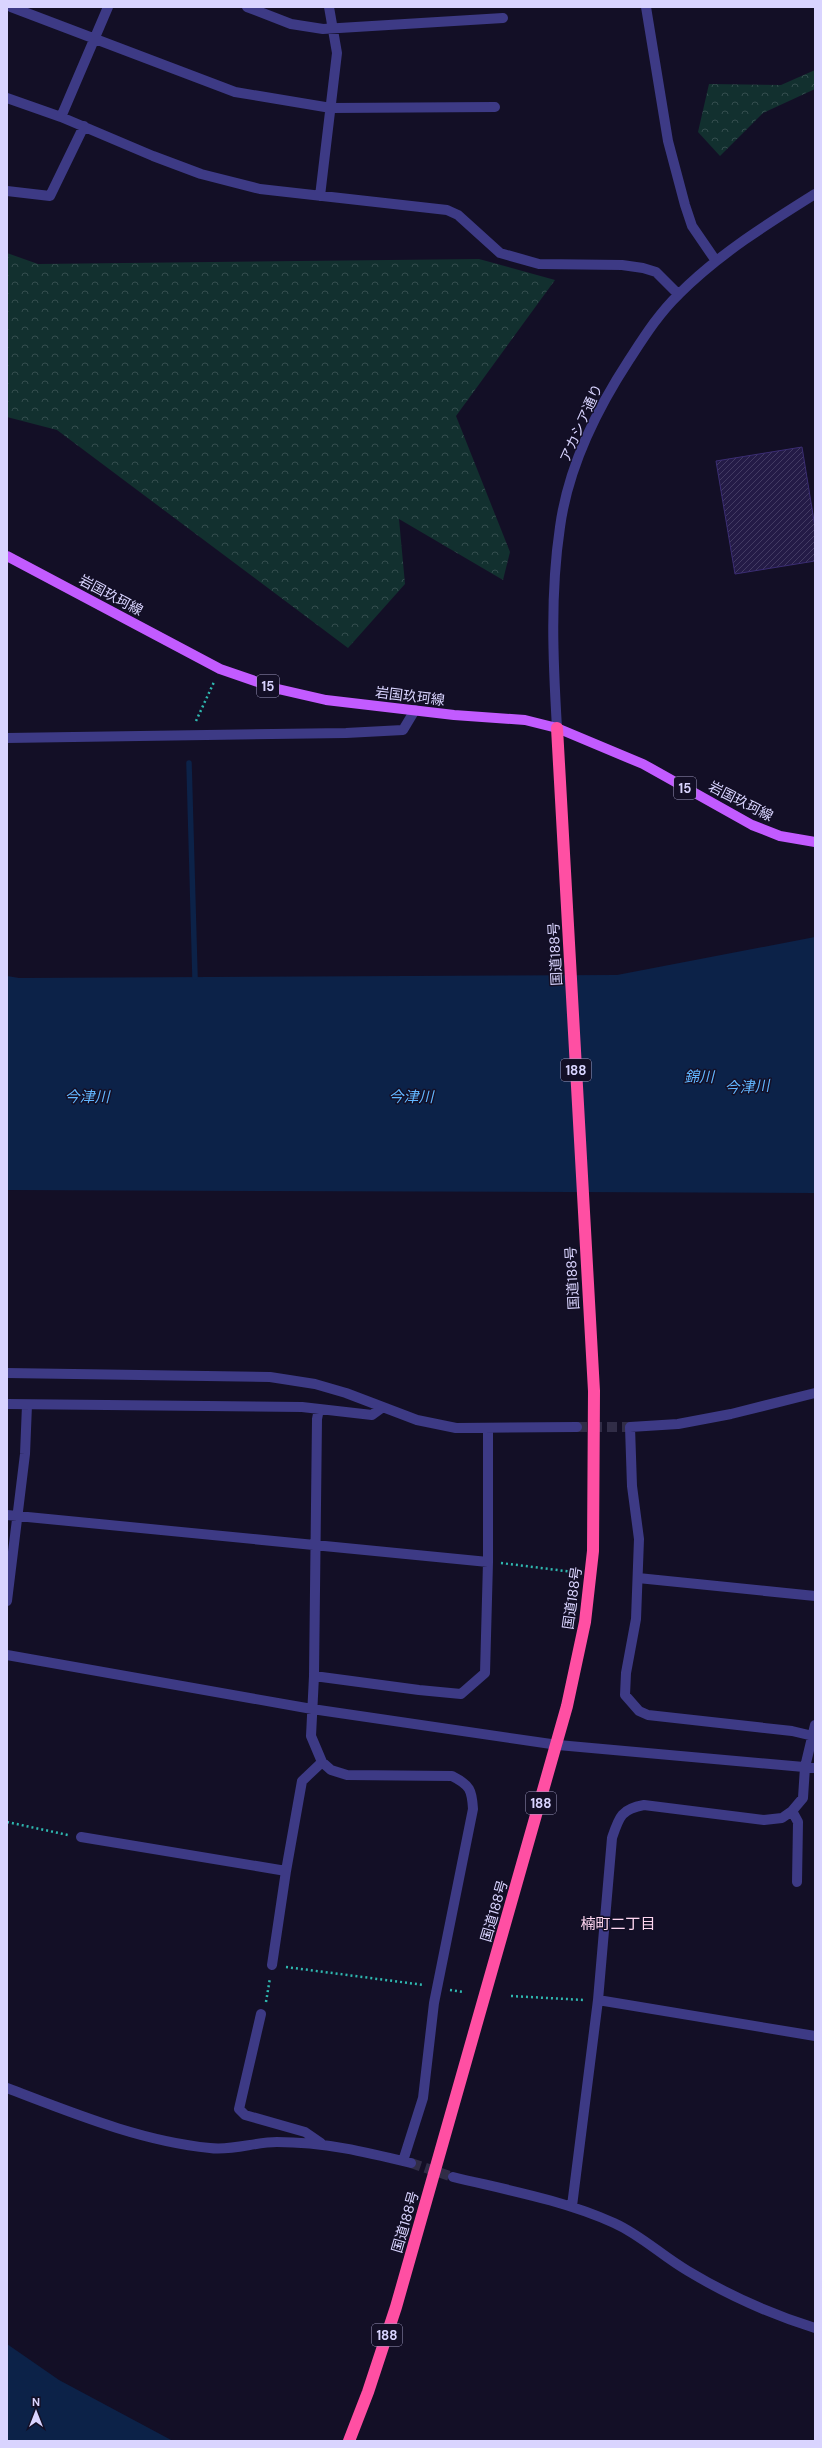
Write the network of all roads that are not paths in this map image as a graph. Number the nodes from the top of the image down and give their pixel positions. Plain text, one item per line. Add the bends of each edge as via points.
1 (11, 7) edge
2 (108, 7) edge
3 (247, 7) edge
4 (328, 7) edge
5 (646, 7) edge
6 (503, 18) dead end
7 (332, 29) junction
8 (94, 38) junction
9 (7, 98) edge
10 (495, 107) dead end
11 (331, 108) junction
12 (61, 117) junction
13 (84, 126) junction
14 (7, 191) edge
15 (815, 194) edge
16 (320, 196) junction
17 (716, 261) junction
18 (678, 294) junction
19 (7, 556) edge
20 (415, 710) junction
21 (557, 728) junction
22 (7, 738) edge
23 (815, 842) edge
24 (7, 1373) edge
25 (815, 1393) edge
26 (7, 1404) edge
27 (27, 1405) junction
28 (383, 1407) junction
29 (319, 1409) junction
30 (577, 1427) tunnel mouth
31 (488, 1430) junction
32 (7, 1515) edge
33 (18, 1517) junction
34 (315, 1545) junction
35 (488, 1562) junction
36 (638, 1578) junction
37 (815, 1596) edge
38 (7, 1601) edge
39 (7, 1655) edge
40 (314, 1676) junction
41 (312, 1709) junction
42 (815, 1725) edge
43 (813, 1736) junction
44 (558, 1745) junction
45 (322, 1762) junction
46 (810, 1768) edge
47 (792, 1811) junction
48 (81, 1837) road end
49 (286, 1871) junction
50 (797, 1882) dead end
51 (272, 1965) road end
52 (598, 2000) junction
53 (261, 2014) road end
54 (815, 2036) edge
55 (7, 2088) edge
56 (320, 2143) junction
57 (453, 2177) tunnel mouth
58 (572, 2206) junction
59 (815, 2328) edge
60 (348, 2441) edge

1 - 8 street
2 - 8 street
3 - 7 street via 291,24
4 - 7 street
5 - 17 street via 668,141 685,205 692,226
6 - 7 street
7 - 11 street via 337,53
8 - 11 street via 235,92
8 - 12 street
9 - 12 street
10 - 11 street
11 - 16 street
12 - 13 street
13 - 14 street via 50,196
13 - 16 street via 201,174 260,189
15 - 17 street, アカシア通り
16 - 18 street via 447,210 458,215 500,253 539,264 643,268 656,272
17 - 18 street, アカシア通り
18 - 21 street, アカシア通り via 656,319 608,392 572,478 560,525 553,584 553,671
19 - 20 main road, 岩国玖珂線 / 15 via 220,669 278,689 326,700
20 - 21 main road, 岩国玖珂線 / 15 via 525,720
20 - 22 street via 404,730
21 - 23 main road, 岩国玖珂線 / 15 via 643,764 752,825 780,836
21 - 44 highway, 国道188号 / 188 via 592,1368 595,1500 593,1551 585,1622
24 - 28 street via 270,1377 315,1384
25 - 36 street via 724,1416 678,1424 630,1427 632,1486 639,1539
26 - 27 street
27 - 29 street
27 - 33 street
28 - 29 street via 372,1415
28 - 31 street via 417,1420 456,1428
29 - 34 street
30 - 31 street
31 - 35 street
32 - 33 street
33 - 34 street
33 - 38 street
34 - 35 street
34 - 40 street
35 - 40 street via 485,1673 461,1694
36 - 37 street
36 - 43 street via 636,1619 626,1673 625,1695 639,1711 648,1715 792,1731
39 - 41 street
40 - 41 street
41 - 44 street
41 - 45 street via 311,1736
42 - 43 street
43 - 46 street
44 - 46 street
44 - 60 highway, 国道188号 / 188 via 394,2314 368,2392
45 - 49 street via 302,1781
45 - 56 street via 331,1770 347,1775 452,1776 464,1782 472,1793 473,1809 436,1987 423,2098 407,2162 371,2152
46 - 47 street via 804,1798
47 - 50 street via 798,1822
47 - 52 street via 782,1818 764,1820 644,1805 630,1808 619,1817 612,1838
48 - 49 street
49 - 51 street
52 - 54 street
52 - 58 street
53 - 56 street via 239,2109 245,2115 305,2132
55 - 56 street via 102,2124 180,2144 213,2149 275,2142
57 - 58 street
58 - 59 street via 615,2223 654,2246 686,2270 740,2299 778,2317

